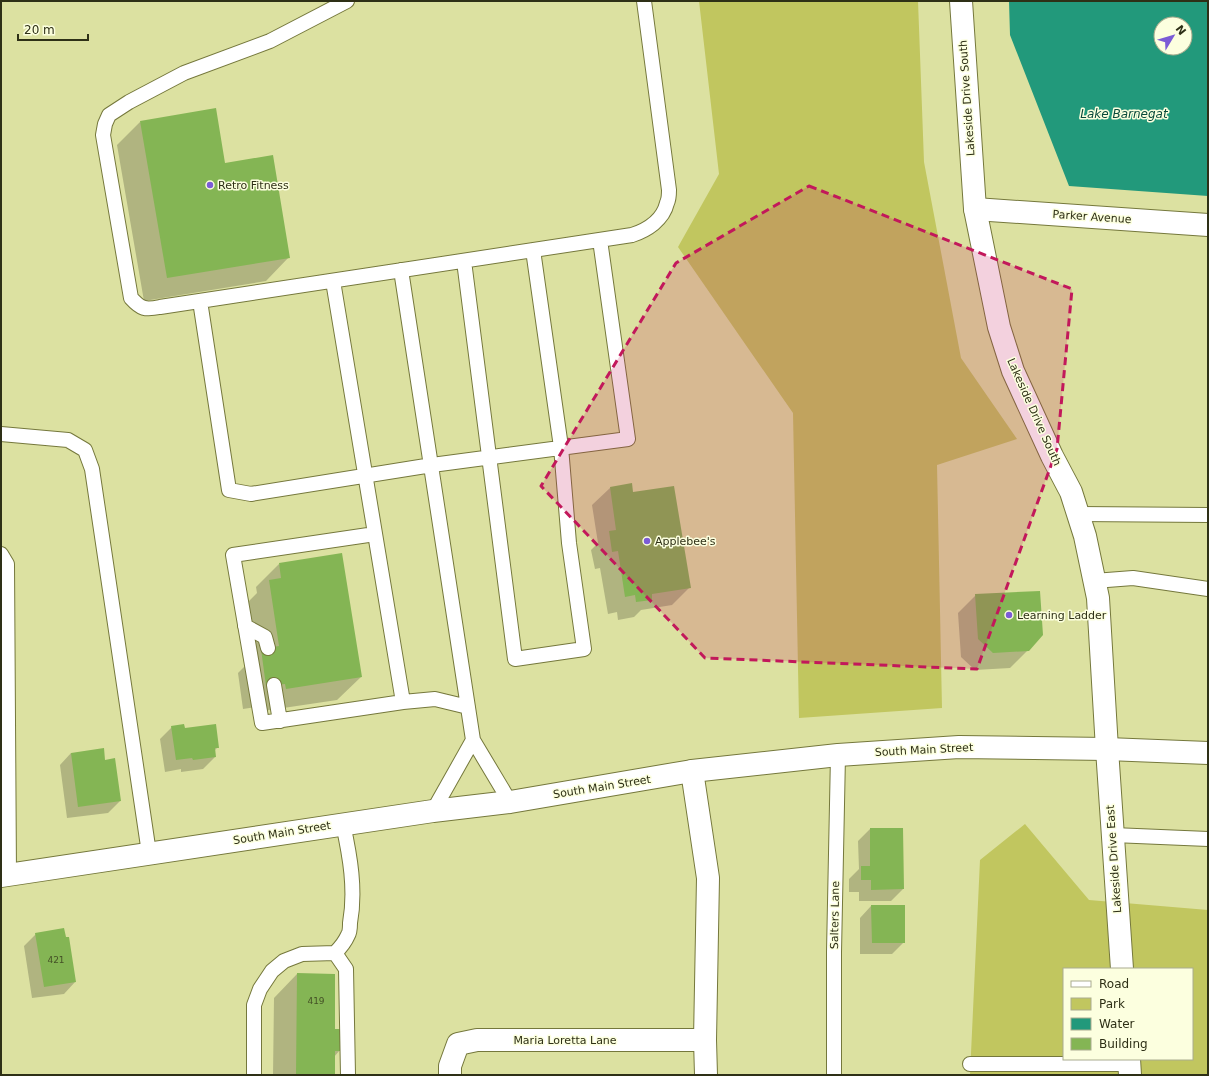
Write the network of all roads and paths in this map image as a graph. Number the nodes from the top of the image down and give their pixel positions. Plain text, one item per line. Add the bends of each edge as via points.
1 (347, 1) edge
2 (644, 1) edge
3 (961, 1) edge
4 (975, 209) junction
5 (1208, 225) edge
6 (600, 240) junction
7 (533, 250) junction
8 (464, 261) junction
9 (401, 270) junction
10 (333, 281) junction
11 (200, 302) junction
12 (1, 434) edge
13 (561, 447) junction
14 (489, 457) junction
15 (432, 465) junction
16 (365, 475) junction
17 (1078, 514) junction
18 (1208, 515) edge
19 (375, 534) junction
20 (1, 554) edge
21 (1094, 581) junction
22 (1208, 589) edge
23 (245, 626) junction
24 (268, 648) dead end
25 (274, 685) dead end
26 (403, 702) junction
27 (468, 707) junction
28 (280, 721) junction
29 (473, 740) junction
30 (1107, 749) junction
31 (1208, 753) edge
32 (838, 755) junction
33 (692, 772) junction
34 (510, 802) junction
35 (433, 811) junction
36 (343, 824) junction
37 (1113, 835) junction
38 (1208, 839) edge
39 (148, 853) junction
40 (5, 875) edge
41 (335, 953) junction
42 (1122, 968) edge
43 (705, 1040) junction
44 (970, 1064) dead end
45 (1129, 1066) edge
46 (254, 1075) edge
47 (348, 1075) edge
48 (450, 1075) edge
49 (706, 1075) edge
50 (834, 1075) edge

1 - 11 lane via 270,41 184,73 128,102 109,115 104,124 103,135 131,298 138,306 148,309
2 - 6 lane via 669,190 667,204 659,219 644,231
3 - 4 main road, Lakeside Drive South
4 - 5 main road, Parker Avenue
4 - 17 main road, Lakeside Drive South via 999,327 1013,371 1052,456 1072,492
6 - 7 lane
6 - 13 lane via 628,438
7 - 8 lane
7 - 13 lane
8 - 9 lane
8 - 14 lane
9 - 10 lane
9 - 15 lane
10 - 11 lane
10 - 16 lane
11 - 16 lane via 229,490 250,494
12 - 39 lane via 68,440 85,450 92,469
13 - 14 lane
13 - 14 lane via 569,543 584,649 515,659
14 - 15 lane
15 - 16 lane
15 - 27 lane
16 - 19 lane
17 - 18 lane
17 - 21 main road, Lakeside Drive South
19 - 23 lane via 233,555
19 - 26 lane
20 - 40 lane via 7,564
21 - 22 lane via 1133,578
21 - 30 main road, Lakeside Drive South via 1098,598
23 - 24 lane via 265,637
23 - 28 lane via 262,723
25 - 28 lane
26 - 27 lane via 435,699
26 - 28 lane
27 - 29 lane
29 - 34 lane
29 - 35 lane
30 - 31 main road, South Main Street
30 - 32 main road, South Main Street via 959,747
30 - 37 main road, Lakeside Drive East
32 - 33 main road, South Main Street
32 - 50 lane, Salters Lane
33 - 34 main road, South Main Street
33 - 43 main road via 708,878
34 - 35 main road, South Main Street
35 - 36 main road, South Main Street
36 - 39 main road, South Main Street
36 - 41 lane via 351,861 352,913 348,935
37 - 38 lane
37 - 42 main road, Lakeside Drive East
39 - 40 main road, South Main Street
41 - 46 lane via 302,954 284,961 272,971 260,989 254,1005
41 - 47 lane via 346,969
43 - 48 main road, Maria Loretta Lane via 477,1040 458,1044 450,1066
43 - 49 main road
44 - 45 lane

